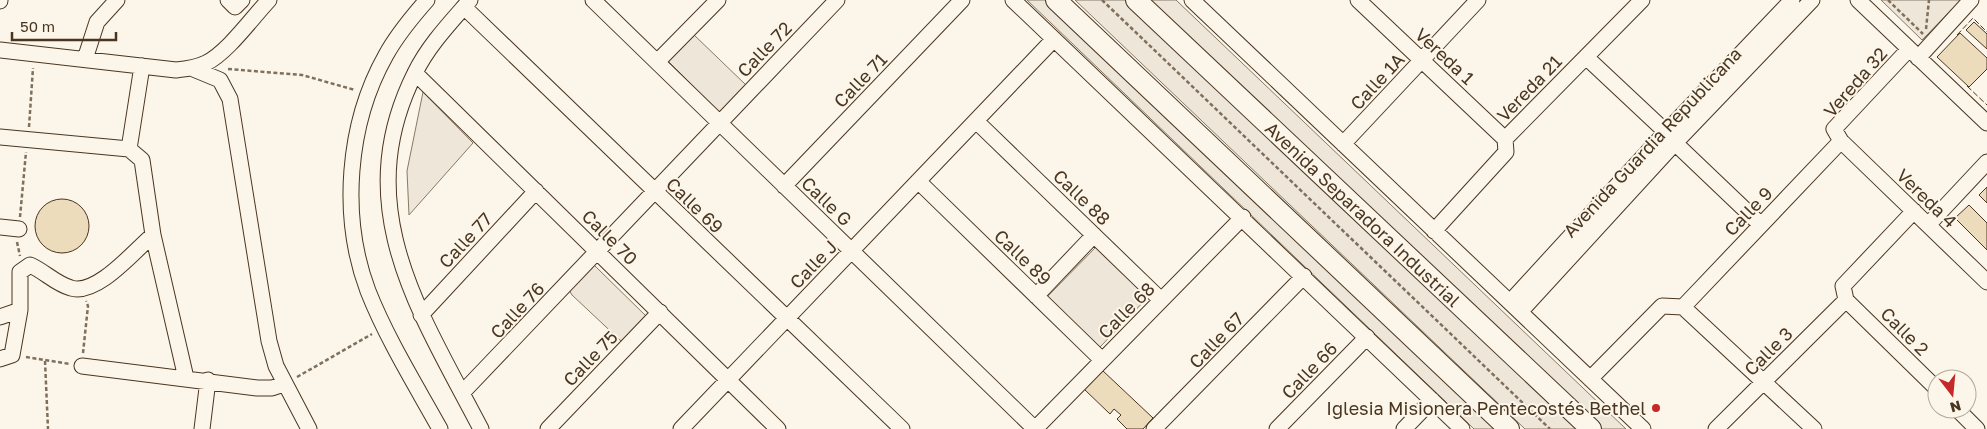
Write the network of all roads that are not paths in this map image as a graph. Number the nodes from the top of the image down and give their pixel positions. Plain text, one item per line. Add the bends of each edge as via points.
1 (117, 0) edge
2 (269, 0) edge
3 (427, 0) edge
4 (718, 0) edge
5 (837, 0) edge
6 (962, 0) edge
7 (1013, 0) edge
8 (1056, 0) edge
9 (1136, 0) edge
10 (1192, 0) edge
11 (1358, 0) edge
12 (1478, 0) edge
13 (1642, 0) edge
14 (1792, 0) edge
15 (1812, 0) edge
16 (1858, 0) edge
17 (1971, 0) edge
18 (597, 1) edge
19 (467, 4) edge
20 (1054, 39) junction
21 (0, 50) edge
22 (1914, 53) junction
23 (1586, 57) junction
24 (85, 59) junction
25 (1422, 60) junction
26 (657, 62) junction
27 (142, 66) junction
28 (191, 68) junction
29 (415, 72) junction
30 (976, 121) junction
31 (719, 123) junction
32 (1987, 123) edge
33 (0, 136) edge
34 (1671, 137) junction
35 (1506, 139) junction
36 (1841, 141) junction
37 (1343, 144) junction
38 (129, 149) junction
39 (1987, 162) edge
40 (918, 182) junction
41 (784, 186) junction
42 (536, 190) junction
43 (654, 192) junction
44 (1914, 212) junction
45 (1243, 217) junction
46 (1761, 225) junction
47 (1928, 225) junction
48 (0, 227) edge
49 (19, 229) road end
50 (1434, 231) junction
51 (153, 235) junction
52 (1094, 235) junction
53 (598, 251) junction
54 (852, 251) junction
55 (1304, 276) junction
56 (1987, 282) edge
57 (1036, 296) junction
58 (1162, 300) junction
59 (1846, 300) junction
60 (1516, 306) junction
61 (1683, 307) junction
62 (0, 308) edge
63 (20, 310) junction
64 (660, 312) junction
65 (422, 315) junction
66 (0, 317) edge
67 (786, 320) junction
68 (1367, 337) junction
69 (6, 357) edge
70 (1102, 360) junction
71 (82, 366) road end
72 (186, 378) junction
73 (1590, 379) junction
74 (208, 380) junction
75 (728, 380) junction
76 (1927, 380) edge
77 (1764, 382) junction
78 (284, 384) junction
79 (462, 393) junction
80 (1432, 400) junction
81 (1967, 419) edge
82 (202, 429) edge
83 (308, 429) edge
84 (440, 429) edge
85 (481, 429) edge
86 (548, 429) edge
87 (681, 429) edge
88 (778, 429) edge
89 (902, 429) edge
90 (1035, 429) edge
91 (1154, 429) edge
92 (1277, 429) edge
93 (1404, 429) edge
94 (1462, 429) edge
95 (1509, 429) edge
96 (1591, 429) edge
97 (1643, 429) edge
98 (1716, 429) edge
99 (1814, 429) edge
100 (1977, 429) edge

1 - 24 street via 97,22
2 - 28 street via 224,48 207,62
3 - 84 street via 386,55 368,94 352,169 351,211 362,272 384,328
4 - 26 street
5 - 31 street, Calle 72
6 - 41 street, Calle 71
7 - 20 street
8 - 95 main road
9 - 96 main road, Avenida Separadora Industrial
10 - 37 street, Avenida Separadora Industrial
11 - 25 street, Vereda 1
12 - 25 street, Calle 1A
13 - 23 street, Vereda 21
14 - 34 street, Avenida Guardia Republicana
15 - 34 street, Avenida Guardia Republicana
16 - 22 street
17 - 22 street, Vereda 32
18 - 26 street, Calle G
19 - 29 street
19 - 43 street, Calle 69
20 - 30 street, Calle J
20 - 45 street
21 - 24 street
22 - 32 street
22 - 36 street, Vereda 32 via 1834,129
23 - 34 street
23 - 35 street, Vereda 21
24 - 27 street
25 - 35 street, Vereda 1
25 - 37 street, Calle 1A
26 - 31 street, Calle G
27 - 28 street via 176,70
27 - 38 street
28 - 78 street via 220,80 230,99 269,340
29 - 42 street, Calle 70
29 - 65 street via 391,146 388,183 397,253
30 - 40 street, Calle J
30 - 52 street, Calle 88
31 - 41 street, Calle G
31 - 43 street, Calle 72
33 - 38 street
34 - 46 street
34 - 60 street, Avenida Guardia Republicana
35 - 50 street, Vereda 21 via 1506,152
36 - 44 street, Vereda 4
36 - 46 street, Calle 9
37 - 50 street, Avenida Separadora Industrial
38 - 51 street via 142,160
39 - 47 street
40 - 54 street, Calle J
40 - 57 street, Calle 89
41 - 54 street, Calle G
42 - 53 street, Calle 70
42 - 65 street, Calle 77
43 - 53 street, Calle 76
43 - 67 street, Calle 69
44 - 47 street, Vereda 4
44 - 59 street via 1843,286
45 - 55 street
45 - 58 street, Calle 68
46 - 61 street, Calle 9
47 - 56 street, Vereda 4
48 - 49 street
50 - 60 street, Avenida Separadora Industrial
51 - 63 street via 90,288 70,288 30,266 24,268 20,272
51 - 72 street
52 - 57 street
52 - 58 street, Calle 88
53 - 64 street, Calle 70
53 - 79 street, Calle 76
54 - 67 street, Calle J
54 - 90 street, Calle G
55 - 68 street
55 - 91 street, Calle 67
57 - 70 street, Calle 89
58 - 70 street, Calle 68
59 - 76 street, Calle 2
59 - 77 street, Calle 3
60 - 73 street, Avenida Separadora Industrial
61 - 73 street via 1662,306
61 - 77 street
62 - 63 street
63 - 66 street
63 - 69 street
64 - 75 street, Calle 70
64 - 86 street, Calle 75
65 - 79 street
67 - 75 street, Calle J
67 - 89 street, Calle 69
68 - 80 street
68 - 92 street, Calle 66
70 - 90 street, Calle 68
71 - 72 street
72 - 74 street
73 - 97 street, Avenida Separadora Industrial
74 - 78 street via 258,388
74 - 82 street
75 - 87 street, Calle J
75 - 88 street, Calle 70
77 - 98 street, Calle 3
77 - 99 street
78 - 83 street
79 - 85 street
80 - 93 street
80 - 94 street
81 - 100 street

